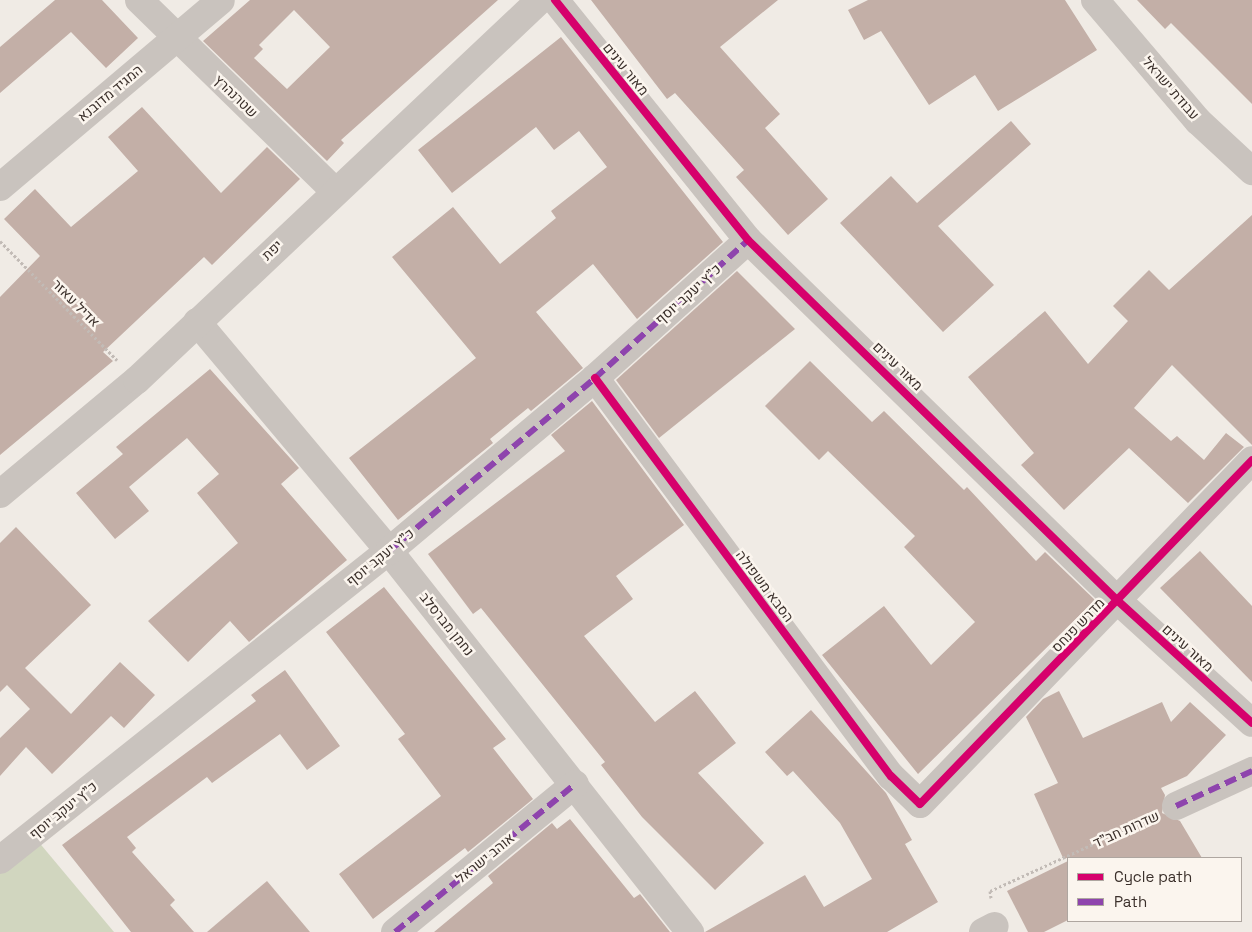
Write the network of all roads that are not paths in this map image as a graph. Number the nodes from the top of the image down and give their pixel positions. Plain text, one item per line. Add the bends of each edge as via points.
1 (139, 0) edge
2 (221, 0) edge
3 (540, 0) edge
4 (555, 0) edge
5 (1095, 0) edge
6 (175, 38) junction
7 (1252, 171) edge
8 (0, 187) edge
9 (334, 190) junction
10 (748, 240) junction
11 (197, 322) junction
12 (595, 378) junction
13 (1252, 460) edge
14 (4, 483) edge
15 (389, 551) junction
16 (1118, 602) junction
17 (1252, 723) edge
18 (1252, 771) edge
19 (575, 784) junction
20 (920, 804) joint
21 (1176, 806) road end
22 (0, 860) edge
23 (395, 932) edge
24 (690, 932) edge

1 - 6 street, שטרנהרץ
2 - 6 street, המגיד מדובנא
3 - 9 street, יפת
4 - 10 street, מאור עינים
5 - 7 street, עבודת ישראל via 1198,121
6 - 8 street, המגיד מדובנא
6 - 9 street, שטרנהרץ
9 - 11 street, יפת
10 - 12 street, כ"ץ יעקב יוסף
10 - 16 street, מאור עינים
11 - 14 street, יפת via 137,380
11 - 15 street, נחמן מברסלב
12 - 15 street, כ"ץ יעקב יוסף
12 - 20 street, הסבא משפולה via 891,776
13 - 16 street, מדרש פנחס
15 - 19 street, נחמן מברסלב
15 - 22 street, כ"ץ יעקב יוסף
16 - 17 street, מאור עינים
16 - 20 street, מדרש פנחס
18 - 21 street, שדרות חב"ד
19 - 23 street, אוהב ישראל
19 - 24 street, נחמן מברסלב

